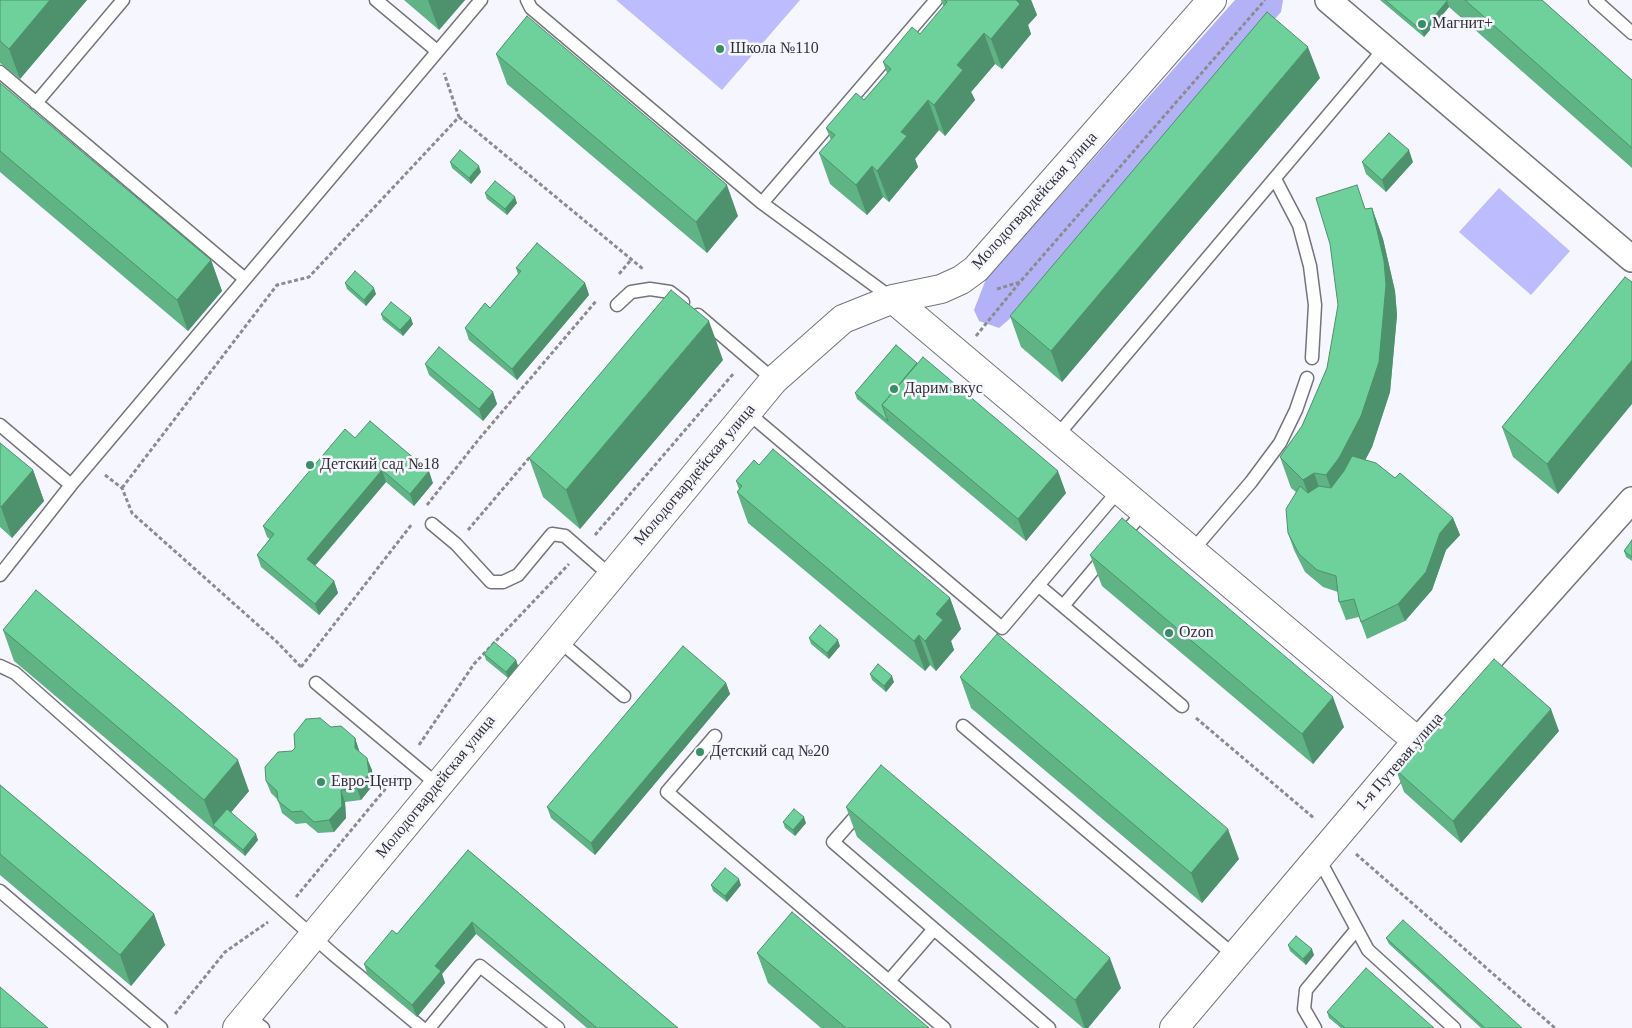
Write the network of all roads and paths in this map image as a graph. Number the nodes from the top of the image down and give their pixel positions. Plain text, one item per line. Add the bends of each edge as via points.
1 (123, 0) edge
2 (376, 0) edge
3 (481, 0) edge
4 (527, 0) edge
5 (936, 0) edge
6 (1212, 0) edge
7 (1265, 0) edge
8 (1328, 0) edge
9 (1595, 0) edge
10 (1632, 32) edge
11 (1384, 49) junction
12 (437, 52) junction
13 (0, 72) edge
14 (36, 103) junction
15 (459, 116) junction
16 (1275, 179) junction
17 (762, 203) junction
18 (1632, 259) edge
19 (631, 260) junction
20 (618, 275) dead end
21 (245, 279) junction
22 (1020, 282) junction
23 (995, 290) dead end
24 (670, 292) junction
25 (599, 297) dead end
26 (893, 299) junction
27 (617, 305) dead end
28 (960, 355) junction
29 (748, 357) junction
30 (1312, 358) dead end
31 (1307, 378) dead end
32 (774, 380) junction
33 (747, 412) junction
34 (0, 425) edge
35 (1056, 437) junction
36 (532, 455) edge
37 (89, 464) junction
38 (71, 485) junction
39 (122, 488) junction
40 (1119, 490) junction
41 (1632, 500) edge
42 (423, 510) dead end
43 (1144, 510) junction
44 (417, 517) dead end
45 (432, 524) dead end
46 (456, 544) junction
47 (581, 550) junction
48 (1192, 551) junction
49 (0, 575) edge
50 (611, 576) junction
51 (1038, 585) junction
52 (1063, 606) junction
53 (558, 639) junction
54 (0, 666) edge
55 (301, 667) junction
56 (316, 683) joint
57 (624, 696) dead end
58 (1182, 706) joint
59 (963, 726) dead end
60 (715, 736) dead end
61 (1417, 741) junction
62 (409, 761) junction
63 (438, 785) junction
64 (871, 798) edge
65 (1337, 838) junction
66 (1319, 859) junction
67 (0, 891) edge
68 (285, 910) junction
69 (934, 929) junction
70 (1356, 930) junction
71 (314, 937) junction
72 (1235, 956) junction
73 (889, 981) junction
74 (166, 1024) edge
75 (249, 1024) edge
76 (422, 1028) edge
77 (429, 1028) edge
78 (558, 1028) edge
79 (944, 1028) edge
80 (1049, 1028) edge
81 (1174, 1028) edge
82 (1315, 1028) edge
83 (1454, 1028) edge
84 (1555, 1028) edge

1 - 14 lane
2 - 12 lane
3 - 12 lane
4 - 17 lane via 531,8
5 - 17 lane
6 - 26 street, Молодогвардейская улица via 976,269 941,289
7 - 22 path
8 - 11 street
9 - 10 lane
11 - 16 lane
11 - 18 street
12 - 15 path
12 - 21 lane
13 - 14 lane
14 - 21 lane
15 - 19 path
15 - 39 path via 309,277 277,285
16 - 30 lane via 1298,225 1310,266 1315,305
16 - 35 lane
17 - 26 lane
19 - 20 path
19 - 24 path
21 - 37 lane
22 - 23 path
22 - 28 path
24 - 27 lane via 650,289 631,292
24 - 29 lane
25 - 42 path
26 - 28 street
26 - 32 street, Молодогвардейская улица via 843,319
28 - 35 street
29 - 32 lane
29 - 47 path
31 - 48 lane via 1280,443 1252,482
32 - 33 street, Молодогвардейская улица
33 - 50 street, Молодогвардейская улица
33 - 51 lane via 1002,628
34 - 38 lane
35 - 40 street
36 - 46 path
37 - 38 lane
37 - 39 path
38 - 49 lane
39 - 55 path via 132,513
40 - 43 street
40 - 51 lane
41 - 61 street, 1-я Путевая улица
43 - 48 street
43 - 52 lane
44 - 55 path
45 - 46 lane
46 - 47 lane via 491,582 503,582 518,575 552,534 565,536
47 - 50 lane
47 - 62 path via 474,664
48 - 61 street
50 - 53 street, Молодогвардейская улица
51 - 52 lane
52 - 58 lane
53 - 57 lane
53 - 63 street, Молодогвардейская улица
54 - 68 lane via 15,673
55 - 56 path
56 - 62 lane
58 - 65 path
59 - 72 lane
60 - 73 lane via 668,792
61 - 65 street, 1-я Путевая улица
62 - 63 lane
62 - 68 path
63 - 71 street, Молодогвардейская улица
64 - 69 lane via 833,842
65 - 66 street, 1-я Путевая улица
65 - 84 path
66 - 70 lane
66 - 72 street, 1-я Путевая улица
67 - 74 lane
68 - 71 lane
68 - 74 path via 225,952
69 - 73 lane
69 - 80 lane
70 - 82 lane via 1306,990 1304,1009
70 - 83 lane via 1368,950
71 - 75 street, Молодогвардейская улица
71 - 76 lane
72 - 81 street, 1-я Путевая улица
73 - 79 lane
77 - 78 lane via 480,966

